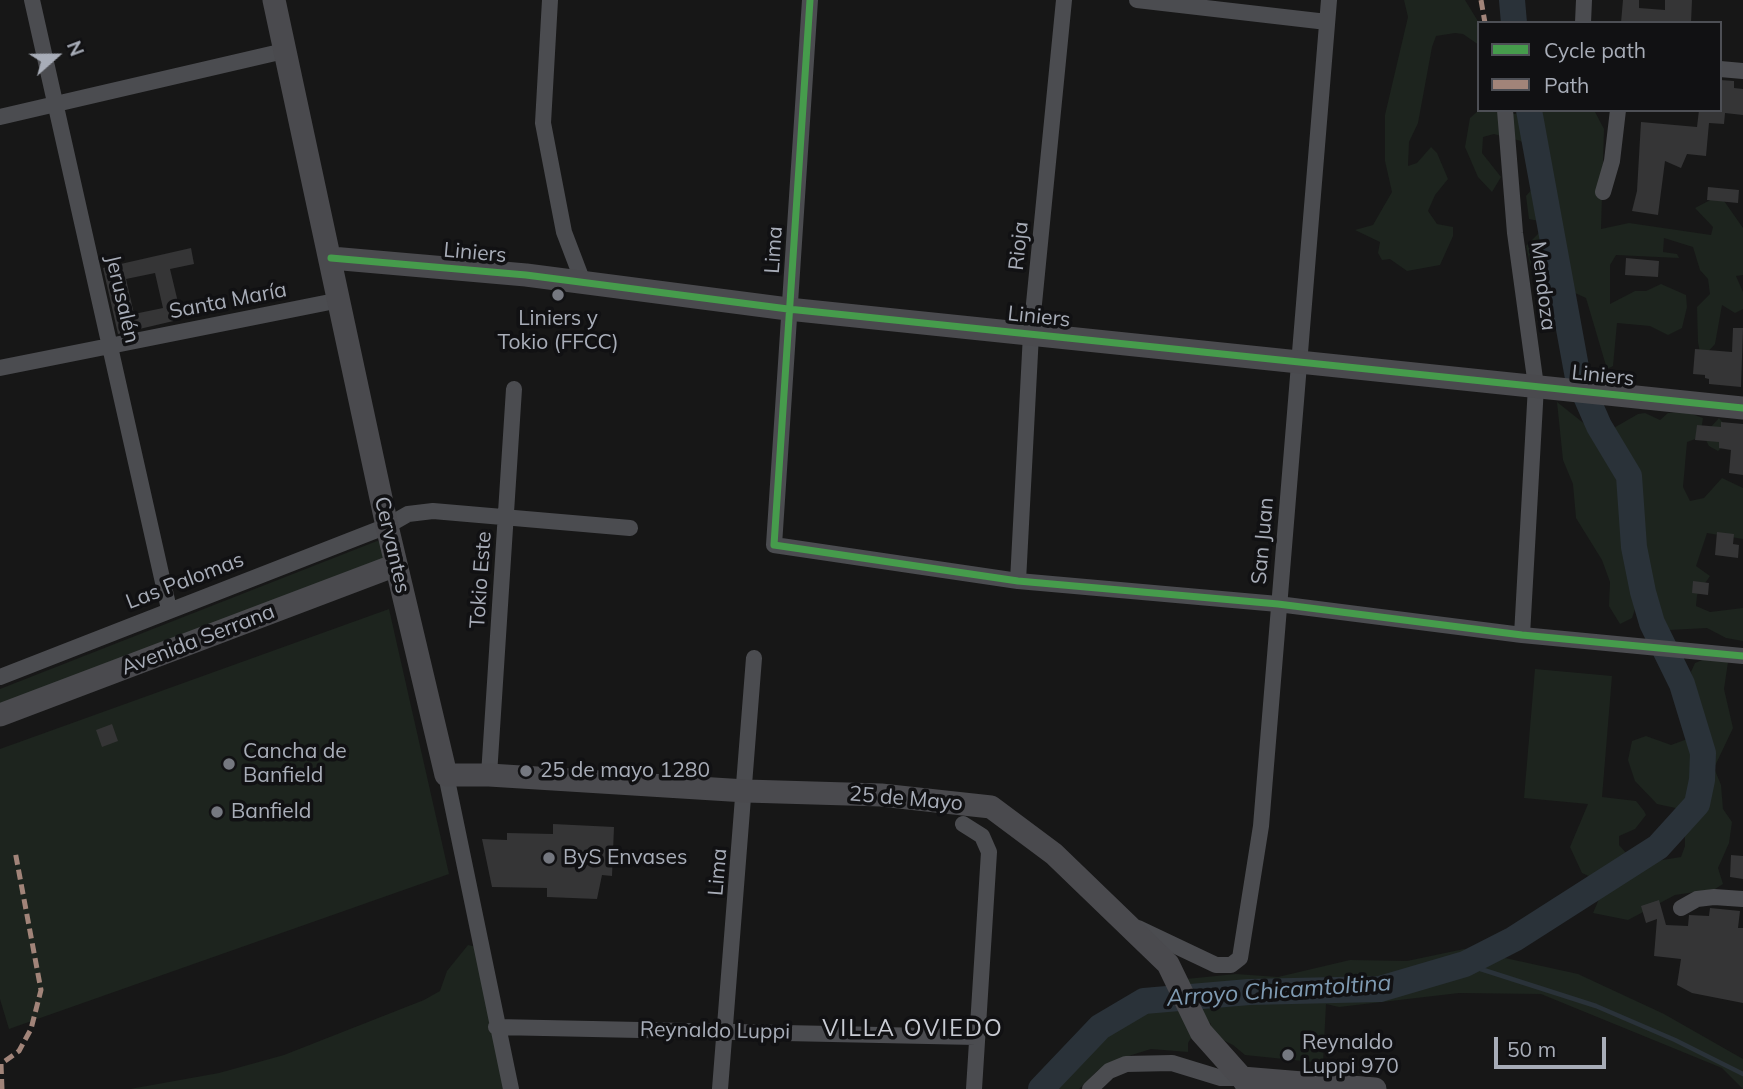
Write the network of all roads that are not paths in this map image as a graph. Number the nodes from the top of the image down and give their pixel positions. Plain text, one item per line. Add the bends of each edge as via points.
1 (32, 0) edge
2 (274, 0) edge
3 (550, 0) edge
4 (810, 0) edge
5 (1064, 0) edge
6 (1137, 0) edge
7 (1329, 0) edge
8 (1584, 0) edge
9 (1583, 21) edge
10 (1327, 22) junction
11 (284, 51) junction
12 (1722, 69) edge
13 (1743, 71) edge
14 (55, 105) junction
15 (1505, 112) edge
16 (1618, 112) edge
17 (0, 117) edge
18 (1603, 192) dead end
19 (331, 258) junction
20 (583, 282) junction
21 (340, 300) junction
22 (788, 309) junction
23 (1031, 334) junction
24 (111, 345) junction
25 (1300, 362) junction
26 (0, 368) edge
27 (1546, 387) junction
28 (514, 389) dead end
29 (1743, 408) edge
30 (506, 517) junction
31 (387, 526) junction
32 (630, 527) dead end
33 (396, 565) junction
34 (1018, 580) junction
35 (1278, 604) junction
36 (169, 609) junction
37 (1522, 635) junction
38 (1743, 656) edge
39 (754, 658) dead end
40 (0, 677) edge
41 (0, 715) edge
42 (446, 775) junction
43 (489, 775) junction
44 (746, 791) junction
45 (963, 824) dead end
46 (1743, 900) edge
47 (1681, 908) dead end
48 (1125, 922) junction
49 (496, 1027) junction
50 (724, 1031) junction
51 (976, 1037) junction
52 (1242, 1084) edge
53 (511, 1089) edge
54 (720, 1089) edge
55 (974, 1089) edge
56 (1090, 1089) edge
57 (1374, 1089) edge

1 - 14 street, Jerusalén
2 - 11 street, Cervantes
3 - 20 street via 543,123 564,232
4 - 22 street, Lima
5 - 23 street, Rioja
6 - 10 street
7 - 10 street, San Juan
8 - 9 street
10 - 25 street, San Juan
11 - 14 street
11 - 19 street, Cervantes
12 - 13 street
14 - 17 street
14 - 24 street, Jerusalén
15 - 27 street, Mendoza via 1516,245
16 - 18 street
19 - 20 street, Liniers
19 - 21 street, Cervantes
20 - 22 street, Liniers
21 - 24 street, Santa María
21 - 31 street, Cervantes
22 - 23 street, Liniers
22 - 34 street, Lima via 774,545
23 - 25 street, Liniers
23 - 34 street, Rioja
24 - 26 street, Santa María
24 - 36 street, Jerusalén
25 - 27 street, Liniers
25 - 35 street, San Juan
27 - 29 street, Liniers
27 - 37 street, Mendoza
28 - 30 street, Tokio Este
30 - 31 street, Las Palomas via 420,512
30 - 32 street, Las Palomas
30 - 43 street, Tokio Este
31 - 33 street, Cervantes
31 - 36 street, Las Palomas
33 - 41 street, Avenida Serrana
33 - 42 street, Cervantes
34 - 35 street
35 - 37 street
35 - 48 street, San Juan via 1261,826 1240,958 1231,965 1216,965
36 - 40 street, Las Palomas
37 - 38 street
39 - 44 street, Lima
42 - 43 street, 25 de Mayo
42 - 49 street, Cervantes
43 - 44 street, 25 de Mayo
44 - 48 street, 25 de Mayo via 881,795 990,807 1054,854
44 - 50 street, Lima
45 - 51 street via 982,836 989,852
46 - 47 street via 1697,899
48 - 52 street, 25 de Mayo via 1168,964 1201,1032
49 - 50 street, Reynaldo Luppi
49 - 53 street, Cervantes
50 - 51 street, Reynaldo Luppi
50 - 54 street, Lima
51 - 55 street
52 - 56 street via 1171,1063 1126,1064 1109,1071
52 - 57 street

